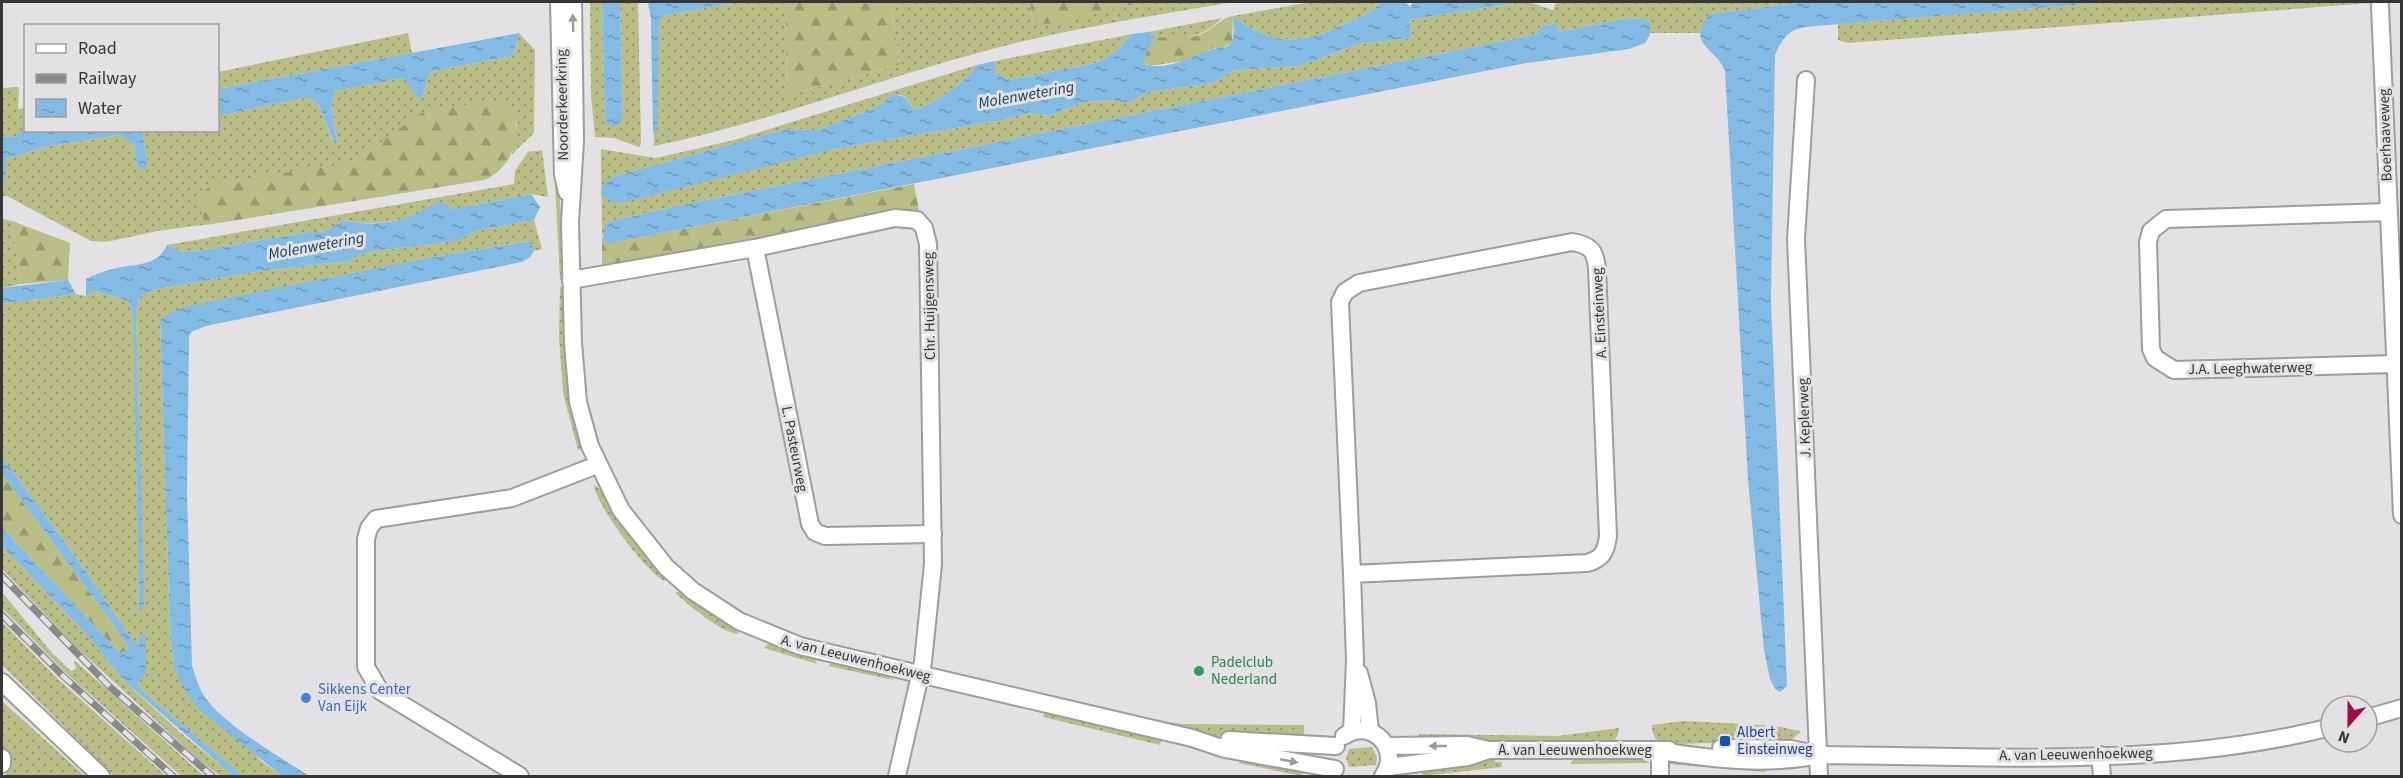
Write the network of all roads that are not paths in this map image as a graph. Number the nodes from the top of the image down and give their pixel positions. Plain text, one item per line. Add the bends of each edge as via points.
1 (559, 2) edge
2 (573, 2) edge
3 (2380, 6) dead end
4 (1806, 80) dead end
5 (570, 208) junction
6 (2388, 212) junction
7 (755, 248) junction
8 (571, 280) junction
9 (2395, 364) junction
10 (590, 467) junction
11 (2402, 515) edge
12 (933, 534) junction
13 (1352, 574) junction
14 (1355, 660) junction
15 (921, 675) junction
16 (2, 682) edge
17 (2402, 708) edge
18 (2379, 715) edge
19 (2319, 729) edge
20 (1352, 731) junction
21 (1370, 731) junction
22 (1192, 738) junction
23 (1336, 746) junction
24 (1387, 746) junction
25 (1489, 750) junction
26 (1660, 751) junction
27 (1819, 755) junction
28 (2100, 755) junction
29 (2, 758) edge
30 (2, 764) edge
31 (1386, 772) edge
32 (1338, 773) edge
33 (101, 777) edge
34 (520, 777) edge
35 (897, 777) edge
36 (1660, 777) edge
37 (1820, 777) edge
38 (2102, 777) edge

1 - 5 street, Noorderkeerkring via 563,175
5 -> 2 street, Noorderkeerkring via 575,177
3 - 6 street, Boerhaaveweg
4 - 27 street, J. Keplerweg via 1797,239
5 - 8 street, Noorderkeerkring
6 - 9 street, Boerhaaveweg
6 - 9 street, J.A. Leeghwaterweg via 2168,218 2151,231 2148,242 2151,350 2155,358 2174,370
7 - 8 street, Chr. Huijgensweg
7 - 12 street, L. Pasteurweg via 810,524 815,532 825,536
7 - 12 street, Chr. Huijgensweg via 894,218 916,220 924,228 928,243
8 - 10 street, A. van Leeuwenhoekweg via 577,392
9 - 11 street, Boerhaaveweg
10 - 15 street, A. van Leeuwenhoekweg via 644,543 666,567 716,607 751,627 800,646
10 - 34 street via 512,498 376,519 366,539 366,667 380,691
12 - 15 street, Chr. Huijgensweg via 929,618
13 - 13 street, A. Einsteinweg via 1587,563 1603,555 1608,536 1598,268 1595,252 1589,247 1572,242 1359,283 1345,292 1340,302
13 - 14 street, A. Einsteinweg
14 - 20 street, A. Einsteinweg
14 - 21 street, A. Einsteinweg
15 - 22 street, A. van Leeuwenhoekweg
15 - 35 street, Chr. Huijgensweg
16 - 33 street
17 - 18 street
19 - 28 street, A. van Leeuwenhoekweg via 2210,750
20 - 21 street
20 - 23 street
21 - 24 street
22 - 23 street, A. van Leeuwenhoekweg
22 -> 32 street, A. van Leeuwenhoekweg via 1225,749
23 - 32 street via 1333,757
25 -> 24 street, A. van Leeuwenhoekweg via 1467,746
24 - 31 street
25 - 26 street, A. van Leeuwenhoekweg
25 - 31 street, A. van Leeuwenhoekweg
26 - 27 street, A. van Leeuwenhoekweg via 1770,761
26 - 36 street, A. van Leeuwenhoekweg
27 - 28 street, A. van Leeuwenhoekweg
27 - 37 street, J. Keplerweg
28 - 38 street
29 - 30 street

